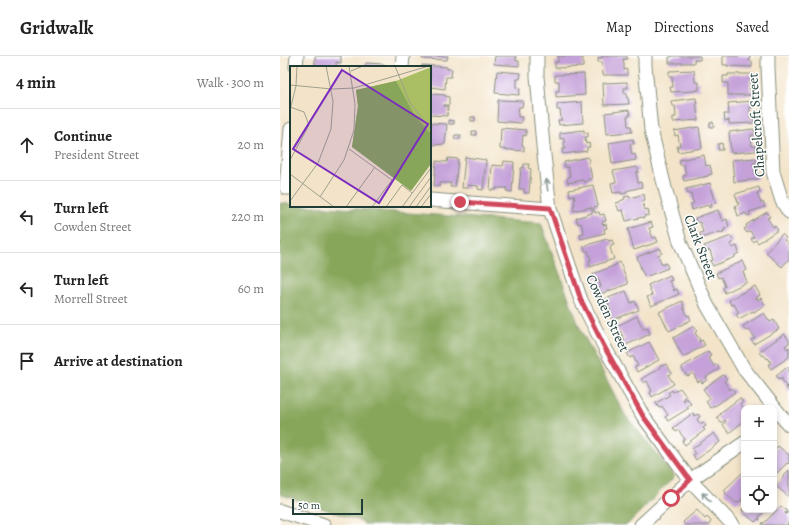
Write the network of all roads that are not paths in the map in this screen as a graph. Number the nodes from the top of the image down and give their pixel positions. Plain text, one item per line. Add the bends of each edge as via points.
1 (297, 56) edge
2 (403, 56) edge
3 (537, 56) edge
4 (646, 56) edge
5 (768, 56) edge
6 (296, 66) edge
7 (402, 66) edge
8 (290, 141) edge
9 (290, 188) edge
10 (431, 200) edge
11 (550, 208) junction
12 (789, 212) edge
13 (783, 419) edge
14 (741, 445) edge
15 (690, 480) junction
16 (280, 512) edge
17 (324, 525) edge
18 (642, 525) edge
19 (733, 525) edge

1 - 6 street
2 - 7 street
11 -> 3 street, Cowden Street
4 - 13 street, Clark Street via 651,130 680,242 707,305 744,369
5 - 12 street, Chapelcroft Street via 773,172 782,201
8 - 9 street via 286,188
10 - 11 street
11 - 15 street, Cowden Street via 581,300 605,348 643,416
14 - 15 street
15 - 18 street
19 -> 15 street, Cowden Street
16 - 17 street

